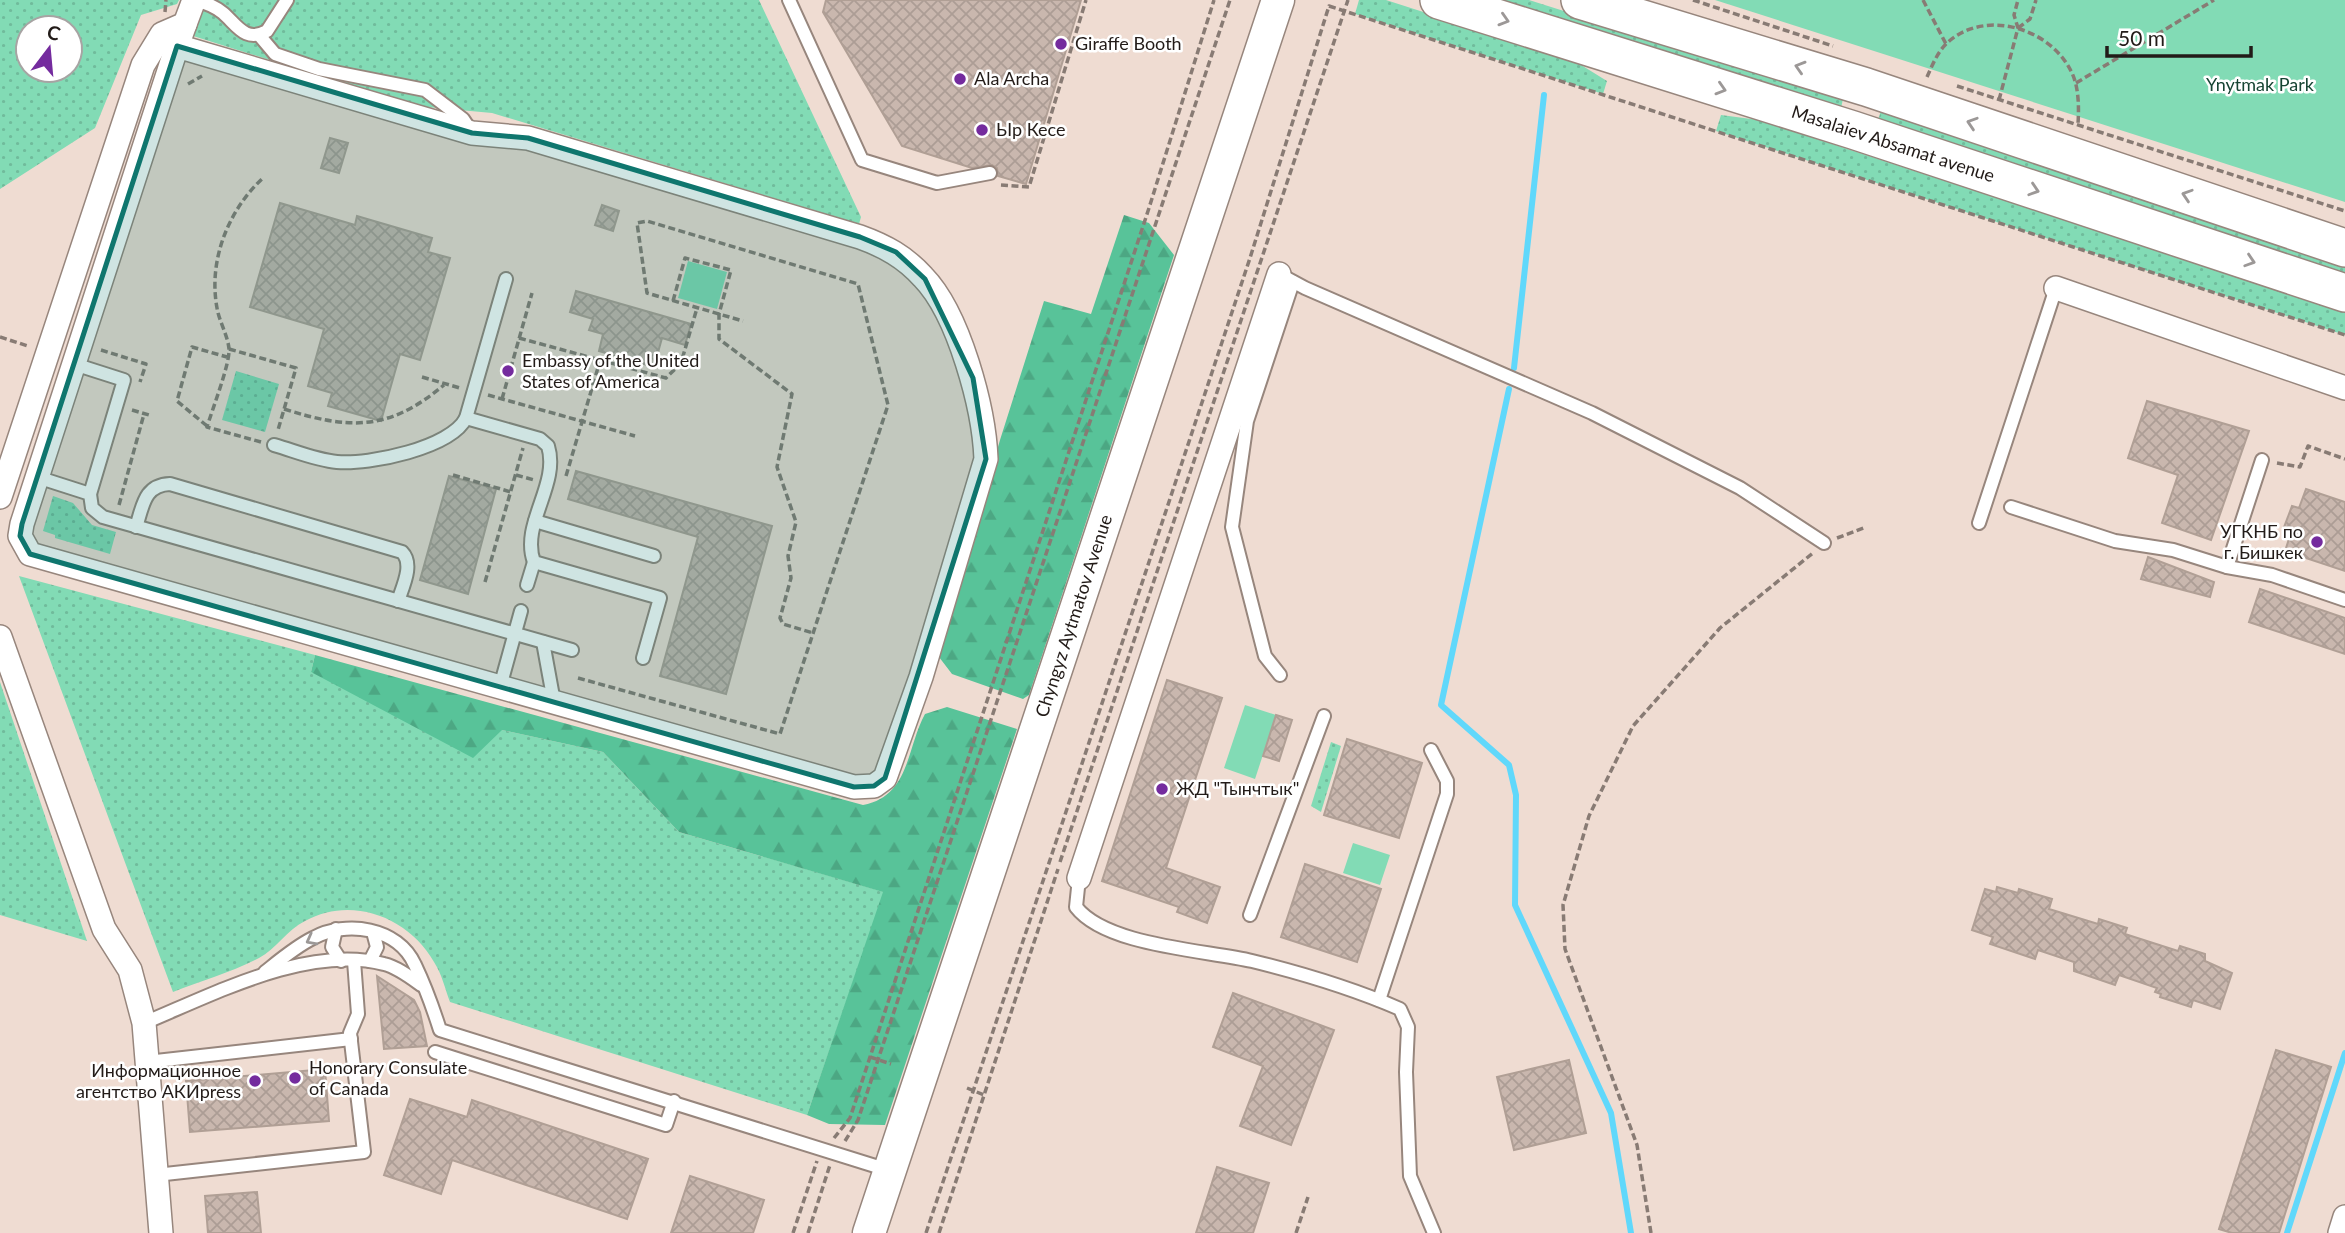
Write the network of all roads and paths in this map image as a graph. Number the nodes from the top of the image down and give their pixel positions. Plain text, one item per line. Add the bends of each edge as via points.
1 (195, 0) edge
2 (287, 0) edge
3 (789, 0) edge
4 (1086, 0) edge
5 (1214, 0) edge
6 (1230, 0) edge
7 (1278, 0) edge
8 (1348, 0) edge
9 (1439, 0) edge
10 (1580, 0) edge
11 (1693, 0) edge
12 (1923, 0) edge
13 (2018, 0) edge
14 (2036, 0) edge
15 (2214, 0) edge
16 (1345, 10) junction
17 (185, 24) junction
18 (2018, 28) junction
19 (259, 35) junction
20 (1946, 44) junction
21 (177, 46) junction
22 (1836, 47) dead end
23 (208, 76) dead end
24 (1939, 80) dead end
25 (2076, 83) junction
26 (1951, 84) dead end
27 (186, 86) dead end
28 (1866, 88) junction
29 (1999, 100) junction
30 (2077, 124) junction
31 (1853, 130) junction
32 (472, 133) junction
33 (990, 173) dead end
34 (264, 177) dead end
35 (957, 181) junction
36 (2345, 211) edge
37 (2345, 247) edge
38 (1286, 278) junction
39 (506, 279) dead end
40 (2056, 288) joint
41 (532, 293) dead end
42 (2345, 293) edge
43 (673, 301) junction
44 (697, 308) junction
45 (719, 314) junction
46 (743, 321) dead end
47 (2345, 335) edge
48 (0, 337) edge
49 (519, 338) junction
50 (98, 349) dead end
51 (229, 349) junction
52 (47, 352) junction
53 (227, 357) junction
54 (600, 361) junction
55 (83, 367) junction
56 (422, 377) dead end
57 (445, 384) junction
58 (2345, 388) edge
59 (474, 391) junction
60 (502, 399) junction
61 (284, 409) junction
62 (132, 410) dead end
63 (466, 418) junction
64 (582, 422) junction
65 (207, 427) junction
66 (527, 435) junction
67 (635, 436) dead end
68 (274, 445) junction
69 (2345, 458) edge
70 (2262, 460) joint
71 (453, 475) dead end
72 (37, 477) junction
73 (566, 478) dead end
74 (511, 492) junction
75 (90, 494) junction
76 (0, 497) edge
77 (2011, 507) dead end
78 (118, 511) dead end
79 (535, 521) junction
80 (1979, 523) dead end
81 (136, 527) junction
82 (1866, 527) dead end
83 (1824, 543) junction
84 (654, 556) dead end
85 (534, 562) junction
86 (2227, 567) junction
87 (485, 582) dead end
88 (527, 585) dead end
89 (2345, 600) edge
90 (398, 601) junction
91 (521, 611) dead end
92 (813, 633) junction
93 (515, 634) junction
94 (0, 637) edge
95 (542, 642) junction
96 (572, 650) dead end
97 (643, 658) dead end
98 (1280, 675) dead end
99 (578, 678) dead end
100 (500, 687) junction
101 (554, 702) junction
102 (1324, 716) dead end
103 (1431, 750) dead end
104 (1079, 878) joint
105 (1250, 915) dead end
106 (336, 929) junction
107 (373, 932) junction
108 (347, 961) junction
109 (370, 961) junction
110 (265, 972) junction
111 (421, 985) junction
112 (1378, 1000) junction
113 (144, 1023) junction
114 (351, 1039) junction
115 (435, 1052) dead end
116 (870, 1057) junction
117 (878, 1060) junction
118 (147, 1062) junction
119 (891, 1064) dead end
120 (967, 1088) dead end
121 (973, 1091) junction
122 (985, 1094) junction
123 (674, 1101) junction
124 (831, 1151) junction
125 (890, 1171) junction
126 (156, 1175) junction
127 (1308, 1197) dead end
128 (2345, 1217) edge
129 (162, 1233) edge
130 (793, 1233) edge
131 (808, 1233) edge
132 (869, 1233) edge
133 (926, 1233) edge
134 (939, 1233) edge
135 (1296, 1233) edge
136 (1434, 1233) edge
137 (1651, 1233) edge
138 (2340, 1233) edge

1 - 17 street
1 - 19 lane via 218,9 241,32
2 - 19 lane via 272,25
3 - 35 lane via 862,160 937,183
4 - 35 path via 1029,187
5 - 116 path
6 - 117 path
7 - 125 main road, Chyngyz Aytmatov Avenue
8 - 16 path
9 -> 31 main road, Masalaiev Absamat avenue
28 -> 10 main road
11 - 22 path
12 - 20 path
13 - 18 path via 2014,15
14 - 18 path via 2030,19
15 - 25 path
16 - 47 path
16 - 121 path via 1329,6 1251,258
16 - 122 path
17 - 21 street
17 - 52 street via 162,34 143,65
18 - 20 path via 1972,28
18 - 25 path via 2057,52
18 - 29 path
19 - 32 lane via 275,54 319,69 425,90 463,119
20 - 24 path via 1927,77
21 - 32 street
21 - 55 street
23 - 27 path
25 - 30 path
26 - 29 path
28 - 31 main road
37 -> 28 main road
29 - 30 path
30 - 36 path
31 -> 42 main road, Masalaiev Absamat avenue
32 - 101 street via 528,138 860,237 896,252 938,296 973,378 983,421 983,475 891,767 874,786 854,787
33 - 35 lane
34 - 51 path via 230,220 217,264 216,305
38 - 83 lane via 1592,413 1740,488
38 - 98 lane via 1247,421 1232,527 1265,656
38 - 104 street
39 - 59 lane
40 - 58 street
40 - 80 lane
41 - 49 path
43 - 44 path
43 - 45 path via 685,258 731,270
43 - 92 path via 646,293 637,227 641,220 858,284 888,405
44 - 45 path
44 - 54 path via 681,363 672,375 659,377
45 - 46 path
45 - 92 path via 719,340 792,394 778,467 796,522 788,556 791,578 780,618 783,624
48 - 52 path
49 - 54 path
49 - 60 path
50 - 55 path
51 - 53 path
51 - 61 path via 296,368
52 - 76 street
53 - 65 path
53 - 65 path via 192,347 177,401
54 - 64 path
55 - 72 street
55 - 75 lane via 124,380
56 - 57 path
57 - 59 path
57 - 61 path via 410,410 369,424 332,422
59 - 60 path
59 - 63 lane
60 - 64 path
61 - 68 path
62 - 78 path via 146,414
63 - 66 lane
63 - 68 lane via 454,432 404,453 372,460 338,462
64 - 67 path
64 - 73 path
65 - 68 path
66 - 74 path
66 - 79 lane via 540,439 551,456
69 - 70 path via 2308,446 2300,467
70 - 86 lane
71 - 74 path
72 - 75 lane
72 - 100 street via 20,536 30,554
74 - 87 path
75 - 81 lane via 96,514
77 - 86 lane via 2115,541 2173,550
79 - 84 lane
79 - 85 lane via 528,547
81 - 90 lane
81 - 90 lane via 146,495 159,484 170,484 402,552 408,566
82 - 83 path
83 - 137 path via 1720,628 1633,726 1589,816 1563,905 1565,949 1637,1145
85 - 88 lane
85 - 97 lane via 660,598
86 - 89 lane via 2272,575
90 - 93 lane
91 - 93 lane
92 - 99 path via 780,734
93 - 95 lane
93 - 100 lane
94 - 113 street via 104,929 130,970
95 - 96 lane
95 - 101 lane
100 - 101 street
102 - 105 lane
103 - 112 lane via 1447,780 1447,794
104 - 112 lane via 1076,907 1090,921 1125,935 1252,961
106 - 107 lane
106 - 108 lane via 332,947
106 -> 110 lane via 302,943
107 - 109 lane via 377,947
107 - 111 lane via 401,946 415,964
108 - 109 lane
108 - 110 lane
108 - 114 lane via 358,1014
109 - 111 lane via 386,964
110 - 113 lane
111 - 123 lane via 440,1030
112 - 136 lane via 1400,1009 1408,1027 1410,1176
113 - 118 street
114 - 118 lane
114 - 126 lane via 364,1152
115 - 123 lane via 666,1125
116 - 117 path
116 - 124 path via 850,1118
117 - 119 path
117 - 124 path via 858,1120
118 - 126 street
120 - 121 path
121 - 122 path
121 - 133 path
122 - 134 path
123 - 124 lane
124 - 125 lane
124 - 130 path via 818,1159
124 - 131 path
125 - 132 main road, Chyngyz Aytmatov Avenue
126 - 129 street
127 - 135 path
128 - 138 street

